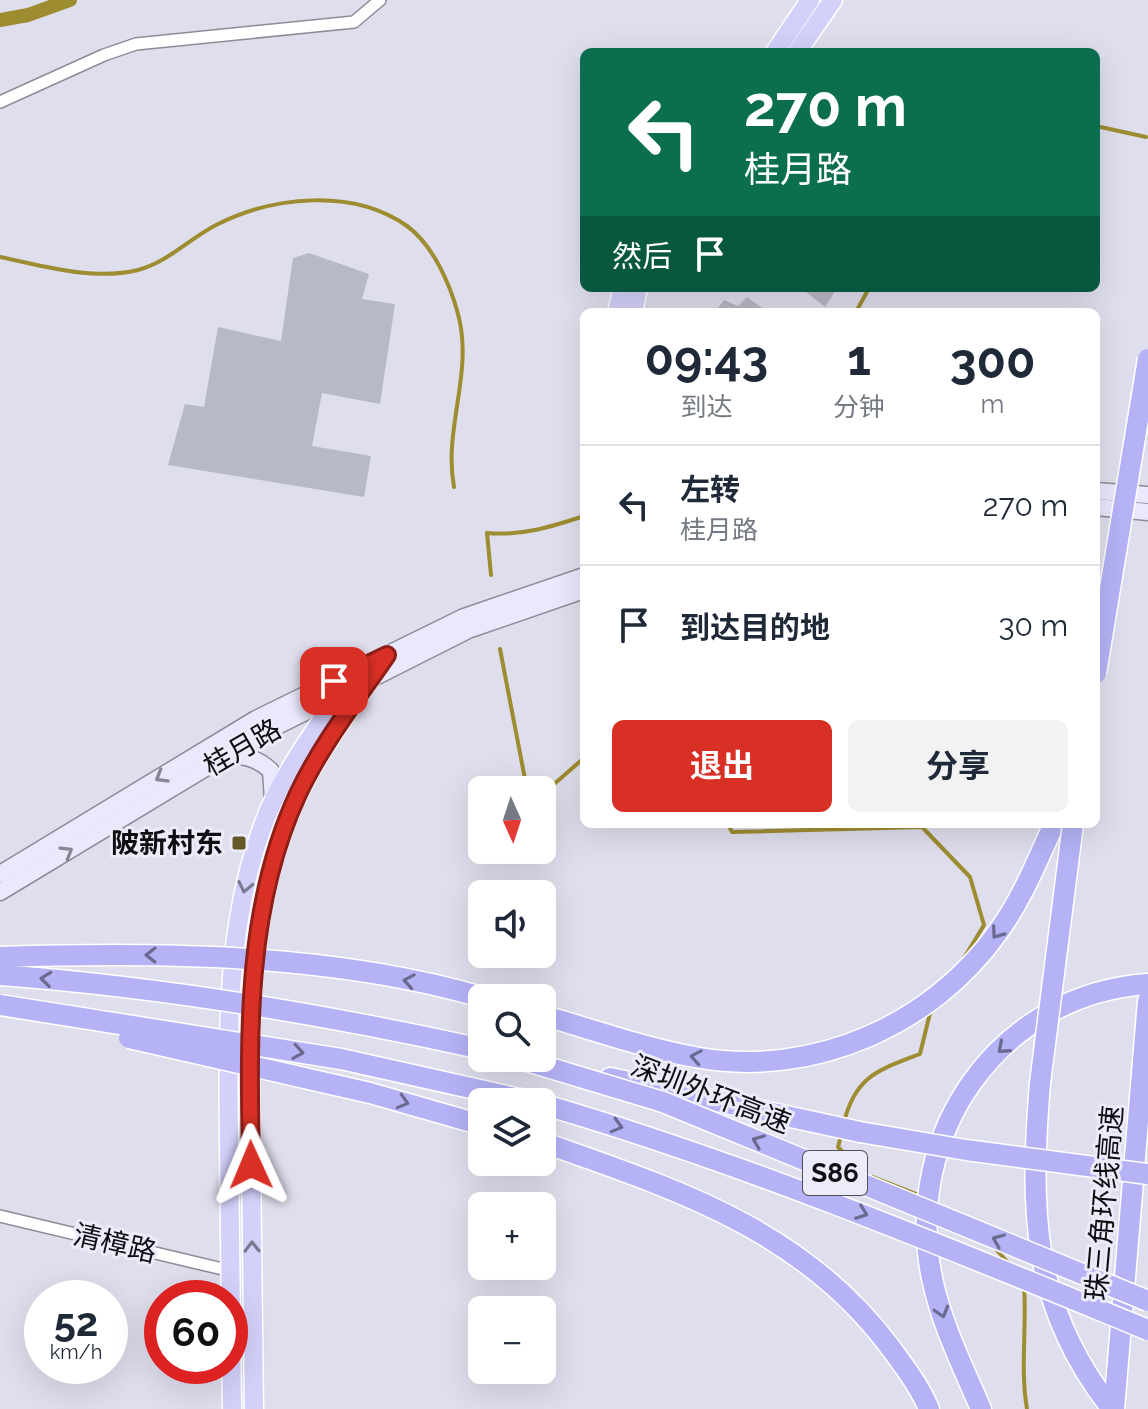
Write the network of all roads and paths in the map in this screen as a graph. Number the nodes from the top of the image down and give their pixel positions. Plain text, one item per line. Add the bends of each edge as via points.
1 (380, 0) edge
2 (810, 0) edge
3 (833, 0) edge
4 (778, 48) edge
5 (800, 48) edge
6 (0, 102) edge
7 (1148, 359) edge
8 (1100, 491) edge
9 (1148, 495) edge
10 (1100, 507) edge
11 (1148, 512) edge
12 (580, 577) edge
13 (580, 591) edge
14 (1100, 649) edge
15 (387, 655) joint
16 (363, 674) junction
17 (340, 694) junction
18 (223, 757) junction
19 (272, 802) junction
20 (1052, 828) edge
21 (1072, 828) edge
22 (0, 874) edge
23 (0, 892) edge
24 (0, 957) edge
25 (0, 975) edge
26 (1148, 984) edge
27 (468, 995) edge
28 (1148, 1001) edge
29 (0, 1007) edge
30 (556, 1019) edge
31 (468, 1046) edge
32 (556, 1066) edge
33 (556, 1069) edge
34 (470, 1088) edge
35 (556, 1108) edge
36 (468, 1121) edge
37 (556, 1147) edge
38 (1148, 1174) edge
39 (0, 1216) edge
40 (231, 1271) junction
41 (1148, 1301) edge
42 (1148, 1330) edge
43 (928, 1407) edge
44 (232, 1409) edge
45 (254, 1409) edge
46 (981, 1409) edge
47 (1113, 1409) edge

1 - 6 street via 354,22 136,44
2 - 4 main road
3 - 5 main road
7 - 14 highway, bridge
8 - 9 main road
10 - 11 main road
12 - 15 main road via 464,617
13 - 16 main road, 桂月路
15 - 16 main road
16 - 17 main road
16 -> 22 main road, 桂月路 via 256,719
45 -> 16 main road via 250,1074 258,932 276,851 298,793
17 - 18 main road, 桂月路
17 - 19 main road
18 - 19 main road via 262,762 274,781
23 -> 18 main road, 桂月路
19 -> 40 main road via 248,872 234,948
20 -> 30 highway via 1019,899 976,961 919,1010 851,1044 777,1060 714,1060
21 - 47 highway, bridge via 1040,1083 1034,1205 1054,1309 1081,1366
27 -> 24 highway, bridge via 347,971 253,960 158,954
31 -> 25 highway, bridge via 237,1003
26 -> 46 highway, bridge via 1106,991 1049,1013 988,1061 966,1086 947,1122 931,1170 928,1251 947,1328
28 - 47 highway, 珠三角环线高速
29 -> 34 highway, bridge via 341,1059
29 -> 36 highway, bridge via 370,1093
32 - 38 highway, bridge via 887,1137
41 -> 33 highway, 深圳外环高速 / S86, bridge via 663,1102
35 -> 42 highway, 深圳外环高速 / S86, bridge via 789,1184
37 - 43 highway via 713,1206 796,1255 854,1304 903,1364
39 - 40 street, 清樟路
40 - 44 main road

